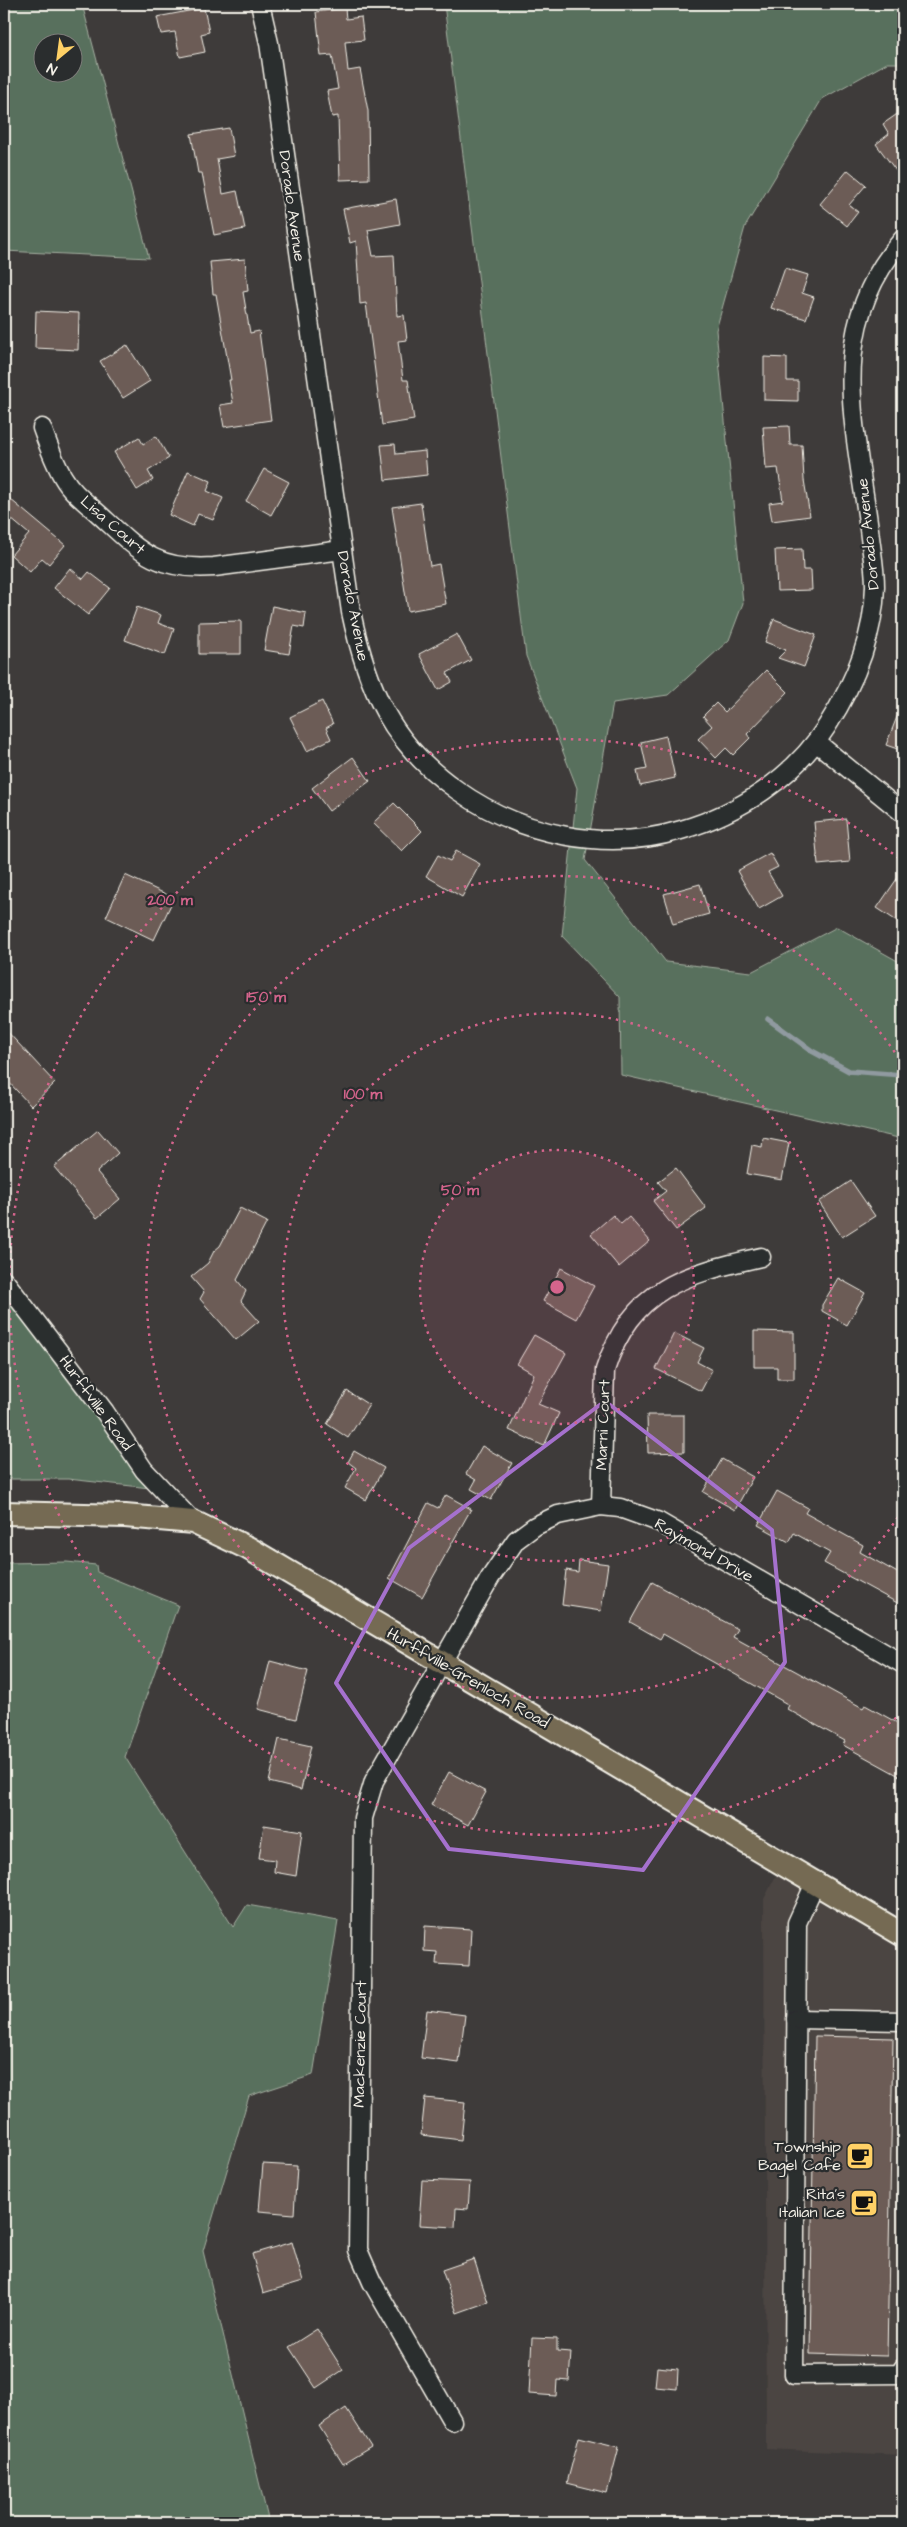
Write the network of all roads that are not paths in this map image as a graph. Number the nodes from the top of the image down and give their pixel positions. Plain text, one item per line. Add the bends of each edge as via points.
1 (260, 4) edge
2 (903, 239) edge
3 (42, 428) dead end
4 (342, 550) junction
5 (816, 742) junction
6 (903, 813) edge
7 (761, 1257) dead end
8 (4, 1280) edge
9 (601, 1506) junction
10 (4, 1513) edge
11 (192, 1522) junction
12 (443, 1663) junction
13 (903, 1664) edge
14 (816, 1882) junction
15 (903, 1935) edge
16 (796, 2019) junction
17 (903, 2021) edge
18 (903, 2368) edge
19 (452, 2421) dead end

1 - 4 street, Dorado Avenue via 270,53
2 - 5 street, Dorado Avenue via 880,268 862,304 852,355 852,394 874,571 874,604 866,645 849,688
3 - 4 street, Lisa Court via 57,466 73,490 132,545 169,565 214,567
4 - 5 street, Dorado Avenue via 363,663 396,730 417,755 457,790 516,822 554,834 581,838 632,839 673,833 718,817 760,794
5 - 6 street
7 - 9 street, Marni Court via 710,1269 668,1286 635,1313 625,1326 605,1370
8 - 11 street, Hurffville Road via 105,1412 144,1470
9 - 12 street, Raymond Drive via 558,1515 516,1540 490,1578
9 - 13 street, Raymond Drive via 620,1508 659,1522
10 - 11 main road, Hurffville-Grenloch Road via 125,1516
11 - 12 main road, Hurffville-Grenloch Road via 248,1548
12 - 14 main road, Hurffville-Grenloch Road
12 - 19 street, Mackenzie Court via 374,1781 363,1818 358,2250 372,2282
14 - 15 main road, Hurffville-Grenloch Road
14 - 16 street via 797,1923
16 - 17 street
16 - 18 street via 794,2375 903,2374

